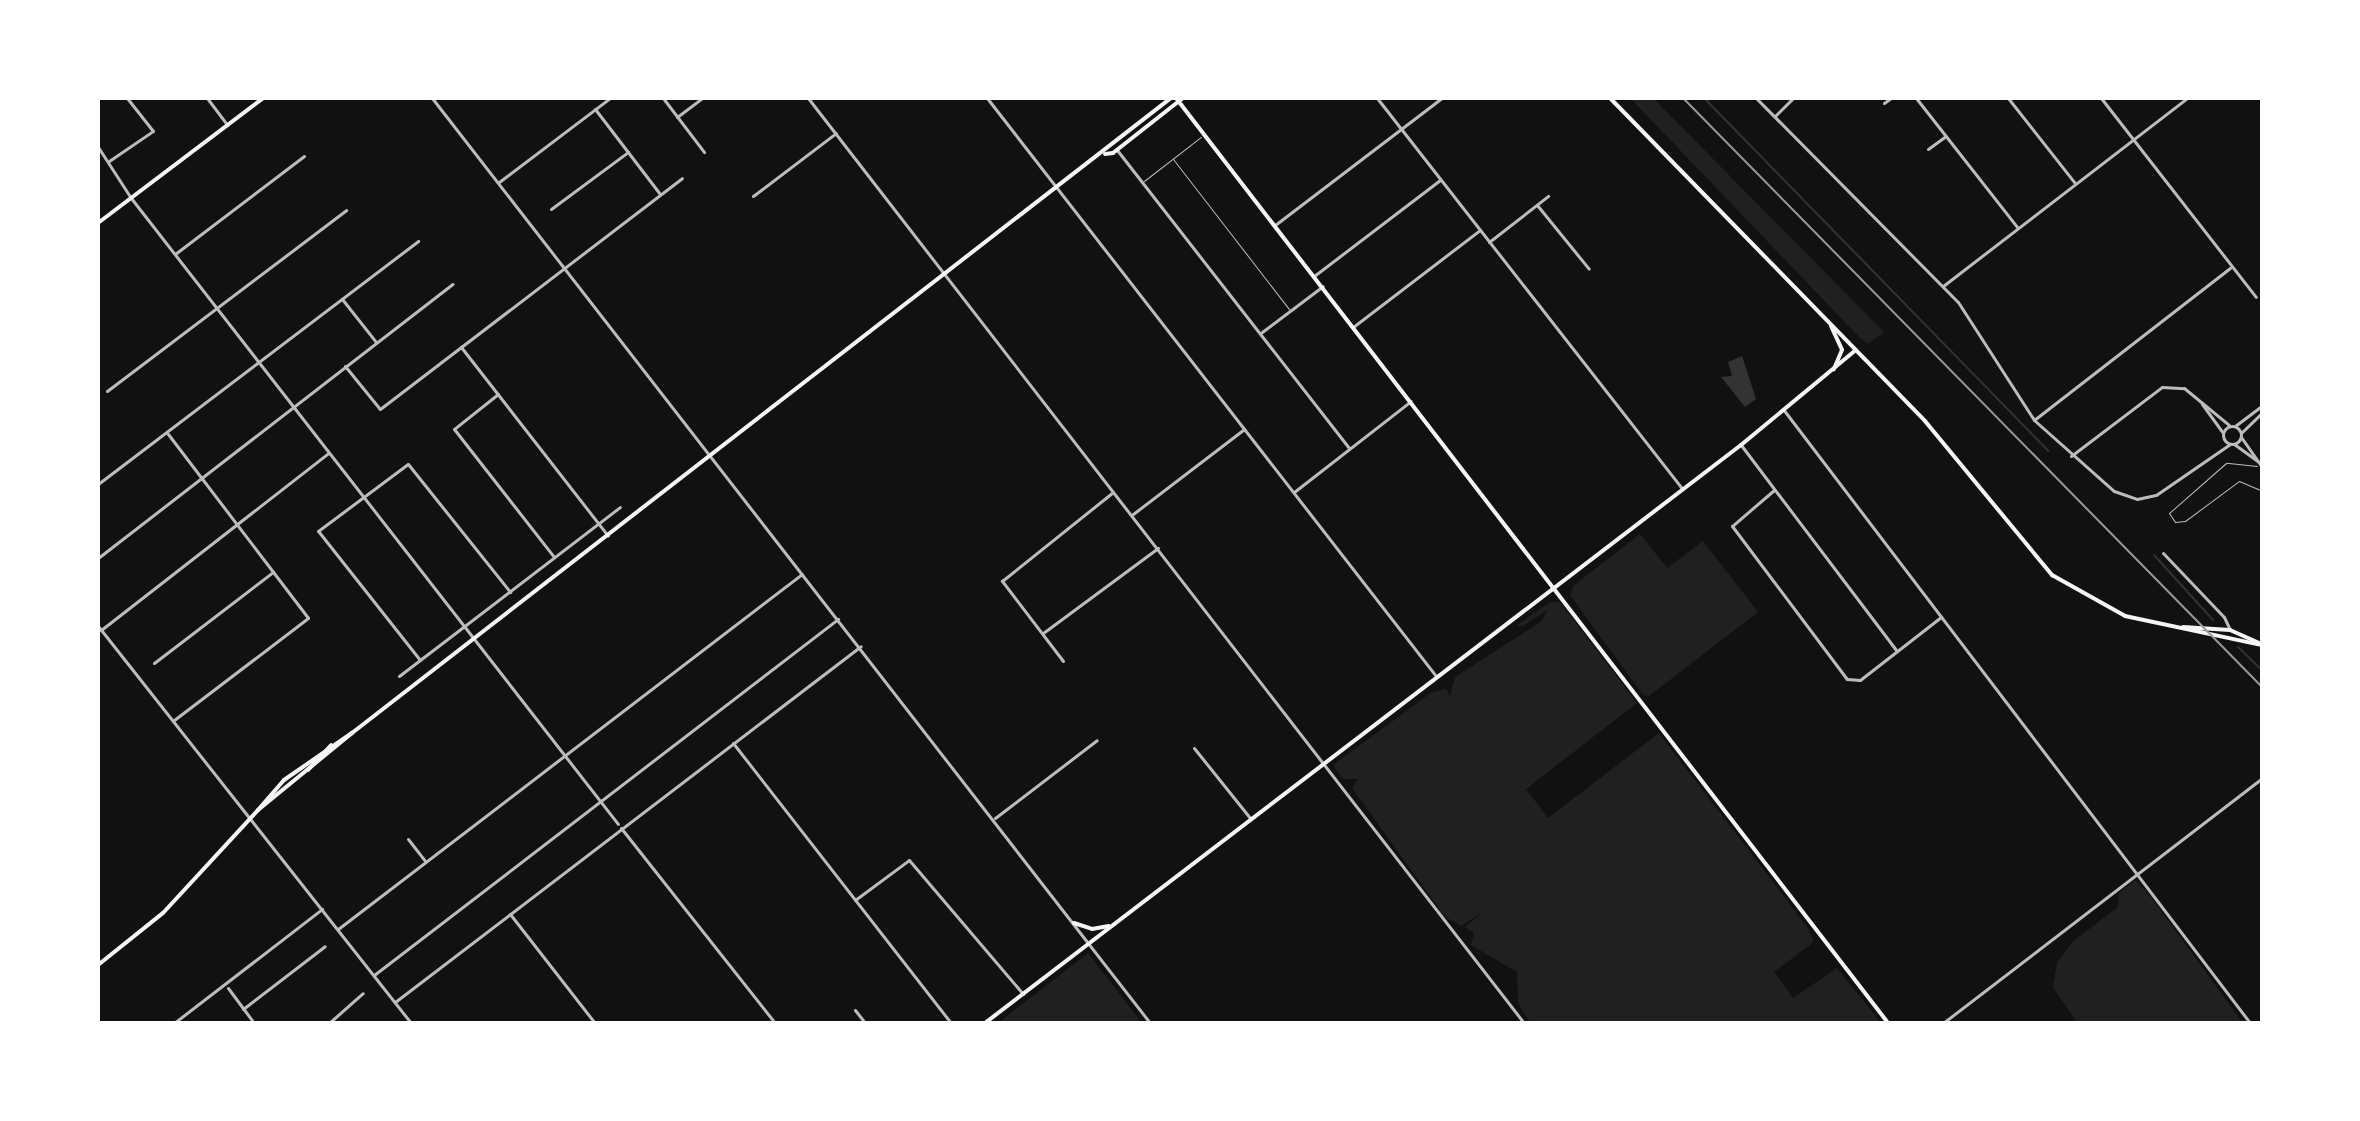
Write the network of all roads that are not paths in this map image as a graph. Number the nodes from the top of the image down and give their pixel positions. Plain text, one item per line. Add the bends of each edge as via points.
1 (127, 98) edge
2 (207, 98) edge
3 (263, 98) edge
4 (432, 98) edge
5 (610, 98) edge
6 (663, 98) edge
7 (702, 98) edge
8 (808, 98) edge
9 (987, 98) edge
10 (1377, 98) edge
11 (1442, 98) edge
12 (1610, 98) edge
13 (1756, 98) edge
14 (1793, 98) edge
15 (1891, 98) edge
16 (1916, 98) edge
17 (2008, 98) edge
18 (2101, 98) edge
19 (1177, 99) edge
20 (2185, 99) edge
21 (1884, 103) dead end
22 (595, 109) junction
23 (1775, 116) junction
24 (677, 117) junction
25 (227, 125) junction
26 (1401, 129) junction
27 (836, 133) junction
28 (1203, 135) junction
29 (1946, 136) junction
30 (2134, 139) junction
31 (98, 147) edge
32 (1928, 149) dead end
33 (1117, 150) junction
34 (628, 152) junction
35 (704, 152) dead end
36 (1105, 154) junction
37 (304, 156) dead end
38 (1173, 159) junction
39 (109, 161) junction
40 (682, 178) dead end
41 (1440, 180) junction
42 (1144, 181) junction
43 (499, 182) junction
44 (2075, 183) junction
45 (1058, 190) junction
46 (660, 194) junction
47 (753, 196) dead end
48 (1548, 196) dead end
49 (131, 198) junction
50 (1537, 205) junction
51 (551, 209) dead end
52 (346, 210) dead end
53 (98, 223) edge
54 (1275, 225) junction
55 (2018, 228) junction
56 (1480, 230) junction
57 (418, 241) dead end
58 (1489, 242) junction
59 (175, 254) junction
60 (565, 267) junction
61 (2232, 267) junction
62 (1589, 269) dead end
63 (945, 276) junction
64 (1314, 276) junction
65 (452, 284) dead end
66 (1323, 286) junction
67 (1943, 286) junction
68 (2256, 297) dead end
69 (342, 299) junction
70 (217, 308) junction
71 (1290, 311) junction
72 (1831, 324) junction
73 (1353, 327) junction
74 (1262, 332) junction
75 (376, 342) junction
76 (461, 347) junction
77 (1856, 350) junction
78 (259, 363) junction
79 (345, 366) junction
80 (1834, 369) junction
81 (107, 391) dead end
82 (498, 394) junction
83 (1411, 401) junction
84 (2202, 404) junction
85 (2262, 406) edge
86 (294, 407) junction
87 (1783, 409) junction
88 (2262, 413) edge
89 (2034, 420) junction
90 (2232, 426) junction
91 (1244, 429) junction
92 (167, 432) junction
93 (2223, 433) junction
94 (2241, 435) junction
95 (2232, 444) junction
96 (1741, 445) junction
97 (1349, 448) junction
98 (328, 453) junction
99 (711, 456) junction
100 (2071, 456) junction
101 (2261, 465) edge
102 (202, 479) junction
103 (98, 484) edge
104 (1683, 490) junction
105 (1774, 490) junction
106 (2262, 491) edge
107 (1113, 492) junction
108 (1294, 492) junction
109 (363, 498) junction
110 (620, 507) dead end
111 (1131, 515) junction
112 (599, 523) junction
113 (238, 526) junction
114 (608, 536) junction
115 (1158, 548) junction
116 (2163, 553) dead end
117 (554, 557) junction
118 (98, 558) edge
119 (273, 572) junction
120 (802, 573) junction
121 (1555, 587) junction
122 (510, 592) junction
123 (1941, 617) junction
124 (839, 618) junction
125 (464, 626) junction
126 (2180, 627) junction
127 (100, 628) edge
128 (2230, 630) junction
129 (1043, 633) junction
130 (474, 638) junction
131 (2262, 645) edge
132 (861, 646) junction
133 (1897, 651) junction
134 (420, 660) junction
135 (1063, 661) dead end
136 (154, 663) dead end
137 (399, 676) dead end
138 (1436, 676) junction
139 (174, 720) junction
140 (352, 733) junction
141 (1097, 740) dead end
142 (331, 743) junction
143 (733, 743) junction
144 (1194, 748) dead end
145 (566, 755) junction
146 (1324, 762) junction
147 (307, 772) junction
148 (2262, 778) edge
149 (602, 801) junction
150 (258, 810) junction
151 (249, 818) junction
152 (994, 818) junction
153 (1250, 818) junction
154 (620, 826) junction
155 (408, 839) dead end
156 (425, 861) junction
157 (2137, 874) junction
158 (855, 900) junction
159 (322, 909) junction
160 (510, 914) junction
161 (1074, 923) junction
162 (1111, 926) junction
163 (338, 929) junction
164 (1089, 943) junction
165 (325, 946) dead end
166 (98, 965) edge
167 (374, 975) junction
168 (228, 988) dead end
169 (363, 993) dead end
170 (1023, 994) junction
171 (395, 1002) junction
172 (243, 1009) junction
173 (855, 1010) dead end
174 (174, 1023) edge
175 (254, 1023) edge
176 (329, 1023) edge
177 (411, 1023) edge
178 (595, 1023) edge
179 (775, 1023) edge
180 (865, 1023) edge
181 (951, 1023) edge
182 (985, 1023) edge
183 (1150, 1023) edge
184 (1524, 1023) edge
185 (1888, 1023) edge
186 (1943, 1023) edge
187 (2250, 1023) edge

1 - 39 street via 153,131
2 - 25 street
3 - 25 main road
4 - 43 street
5 - 22 street
6 - 24 street
7 - 24 street
8 - 27 street
9 - 45 street
10 - 26 street
11 - 26 street
12 - 72 main road
13 - 23 street
14 - 23 street
15 - 21 street
16 - 29 street
17 - 44 street
18 - 30 street
19 - 28 main road
19 - 33 main road
19 - 36 main road
20 - 30 street
22 - 34 street
22 - 43 street
23 - 67 street
24 - 35 street
25 - 49 main road
26 - 41 street
26 - 54 street
27 - 47 street
27 - 63 street
28 - 38 lane
28 - 54 main road
29 - 32 street
29 - 55 street
30 - 44 street
30 - 61 street
31 - 39 street
33 - 36 main road
33 - 42 street
34 - 46 street
34 - 51 street
36 - 45 main road
37 - 59 street
38 - 42 lane
38 - 71 lane
39 - 49 street
40 - 46 street
41 - 56 street
41 - 64 street
42 - 74 street
43 - 60 street
44 - 55 street
45 - 63 main road
45 - 91 street
46 - 60 street
48 - 50 street
49 - 53 main road
49 - 59 street
50 - 58 street
50 - 62 street
52 - 70 street
54 - 64 main road
55 - 67 street
56 - 58 street
56 - 73 street
57 - 69 street
58 - 104 street
59 - 70 street
60 - 76 street
60 - 99 street
61 - 68 street
61 - 89 street
63 - 99 main road
63 - 107 street
64 - 66 main road
65 - 75 street
66 - 71 street
66 - 73 main road
67 - 89 street via 1976,326
69 - 75 street
69 - 78 street
70 - 78 street
70 - 81 street
71 - 74 street
72 - 77 main road
72 - 80 main road via 1842,350
73 - 83 main road
74 - 97 street
75 - 79 street
76 - 79 street via 380,409
76 - 82 street
77 - 80 main road
77 - 126 main road via 1925,421 2052,575 2125,616
78 - 86 street
78 - 92 street
79 - 86 street
80 - 87 main road
82 - 112 street
82 - 117 street via 454,429
83 - 97 street
83 - 121 main road
84 - 90 street
84 - 93 street
84 - 100 street via 2179,386 2162,387
85 - 90 street
86 - 98 street
86 - 102 street
87 - 96 main road
87 - 123 street
88 - 94 street
89 - 100 street
90 - 93 street
90 - 94 street
91 - 108 street
91 - 111 street
92 - 102 street
92 - 103 street
93 - 95 street
94 - 95 street
94 - 101 street
95 - 100 street via 2163,492 2137,499 2114,491
95 - 101 street
96 - 104 main road
96 - 105 street
97 - 108 street
98 - 109 street
98 - 113 street
99 - 114 main road
99 - 120 street
101 - 106 lane via 2226,463 2169,513 2181,523 2239,481
102 - 113 street
102 - 118 street
104 - 121 main road
105 - 133 street
105 - 133 street via 1734,520 1735,531 1854,681
107 - 111 street
107 - 129 street via 1002,581
108 - 138 street
109 - 122 street via 408,464
109 - 125 street
109 - 134 street via 318,531
110 - 112 street
111 - 115 street
112 - 114 street
112 - 117 street
113 - 119 street
113 - 127 street
114 - 130 main road
115 - 129 street
115 - 146 street
116 - 128 street via 2224,617
117 - 122 street
119 - 136 street
119 - 139 street via 308,618
120 - 124 street
120 - 145 street
121 - 138 main road
121 - 185 main road
122 - 125 street
123 - 133 street
123 - 157 street
124 - 132 street
124 - 149 street
125 - 130 street
125 - 134 street
126 - 128 main road
126 - 131 main road
127 - 139 street
128 - 131 main road
129 - 135 street
130 - 140 main road
130 - 145 street
132 - 143 street
132 - 152 street
134 - 137 street
138 - 146 main road
139 - 151 street
140 - 142 main road
140 - 147 main road
141 - 152 street
142 - 147 main road
142 - 150 main road via 284,780
143 - 154 street
143 - 158 street
144 - 153 street
145 - 149 street
145 - 156 street
146 - 153 main road
146 - 184 street
147 - 150 main road
148 - 157 street
149 - 154 street
149 - 167 street
150 - 151 main road
151 - 159 street
151 - 166 main road via 163,913
152 - 161 street
153 - 162 main road
154 - 160 street
154 - 179 street
155 - 156 street
156 - 163 street
157 - 186 street
157 - 187 street
158 - 170 street via 909,860
158 - 181 street
159 - 163 street
159 - 174 street
160 - 171 street
160 - 178 street
161 - 162 main road via 1092,929
161 - 164 street
162 - 164 main road
163 - 167 street
164 - 170 main road
164 - 183 street
165 - 172 street
167 - 171 street
168 - 172 street
169 - 176 street
170 - 182 main road
171 - 177 street
172 - 175 street
173 - 180 street

